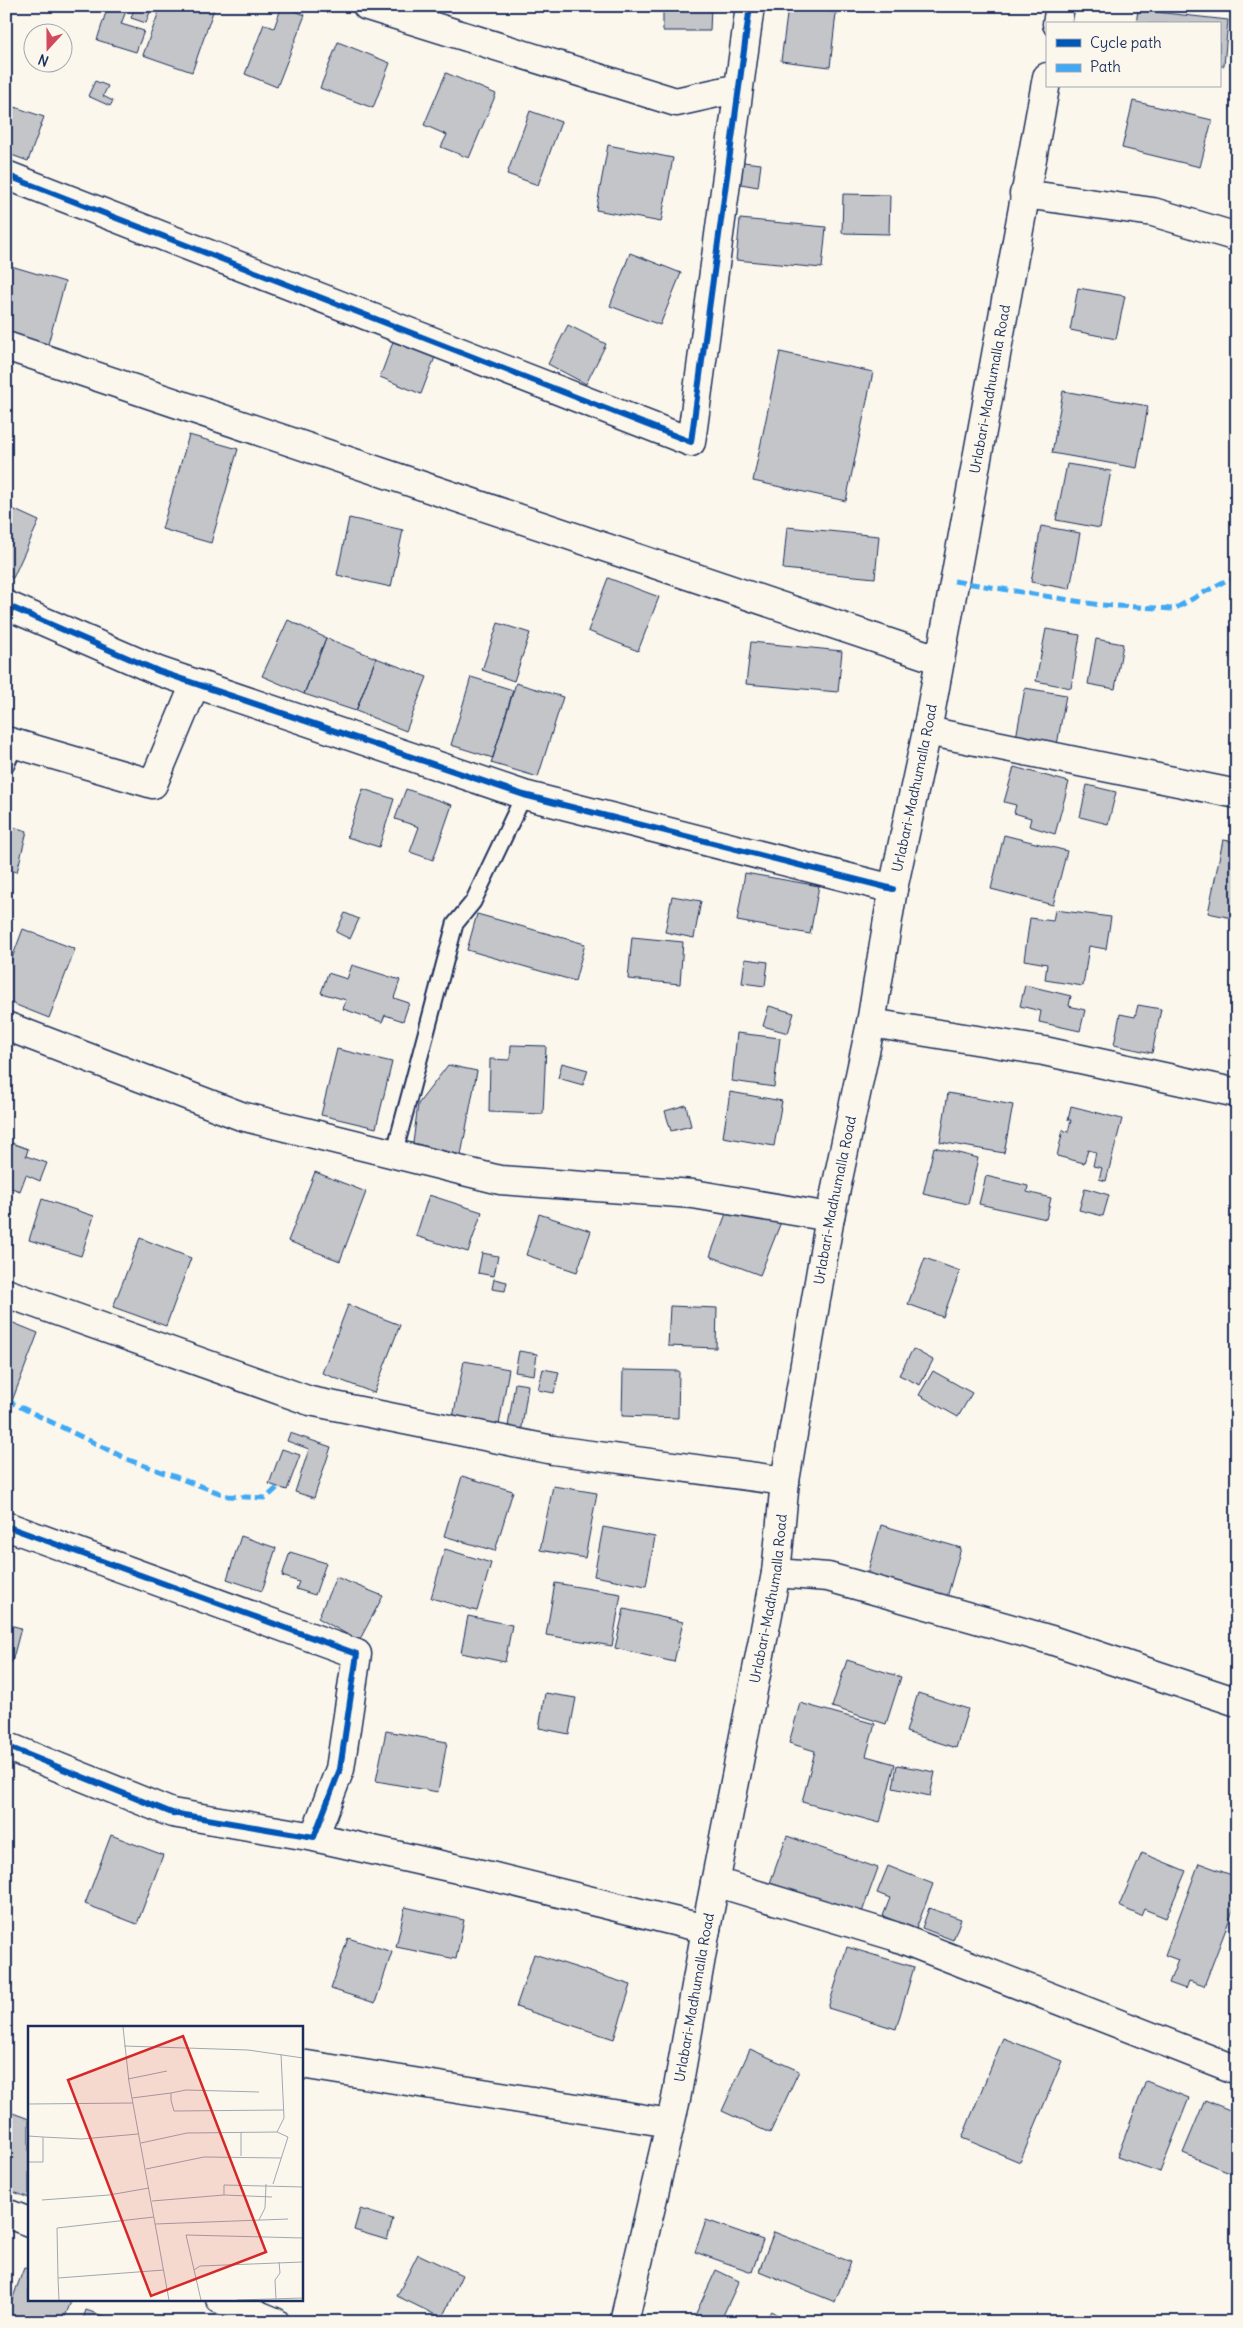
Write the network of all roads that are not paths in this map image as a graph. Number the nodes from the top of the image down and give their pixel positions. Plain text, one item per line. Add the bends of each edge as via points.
1 (367, 6) edge
2 (750, 6) edge
3 (1060, 6) edge
4 (1057, 22) edge
5 (1046, 82) edge
6 (739, 88) junction
7 (6, 175) edge
8 (1024, 194) junction
9 (1237, 237) edge
10 (6, 346) edge
11 (6, 605) edge
12 (940, 660) junction
13 (195, 684) junction
14 (927, 731) junction
15 (9, 750) edge
16 (1237, 794) edge
17 (524, 795) junction
18 (893, 889) junction
19 (871, 1023) junction
20 (6, 1026) edge
21 (1237, 1092) edge
22 (394, 1154) junction
23 (830, 1217) junction
24 (6, 1293) edge
25 (785, 1481) junction
26 (6, 1526) edge
27 (776, 1572) junction
28 (1237, 1702) edge
29 (6, 1746) edge
30 (314, 1838) junction
31 (715, 1882) junction
32 (706, 1929) junction
33 (302, 2064) edge
34 (1237, 2070) edge
35 (670, 2123) junction
36 (6, 2213) edge
37 (28, 2222) edge
38 (222, 2300) edge
39 (276, 2322) edge
40 (624, 2322) edge

1 - 6 street via 676,102
2 - 6 street
3 - 4 street
5 - 8 street, Urlabari-Madhumalla Road
6 - 7 street via 691,442
8 - 9 street via 1153,212
8 - 12 street, Urlabari-Madhumalla Road
10 - 12 street
11 - 13 street
12 - 14 street, Urlabari-Madhumalla Road
13 - 15 street via 153,784
13 - 17 street
14 - 16 street
14 - 18 street, Urlabari-Madhumalla Road
17 - 18 street
17 - 22 lane via 473,902 455,924
18 - 19 street, Urlabari-Madhumalla Road
19 - 21 street via 1044,1051
19 - 23 street, Urlabari-Madhumalla Road
20 - 22 street via 241,1116
22 - 23 street via 500,1180 693,1194
23 - 25 street, Urlabari-Madhumalla Road
24 - 25 street via 310,1401 553,1450
25 - 27 street, Urlabari-Madhumalla Road
26 - 30 street via 357,1654 340,1769
27 - 28 street via 828,1577 977,1619
27 - 31 street, Urlabari-Madhumalla Road
29 - 30 street via 172,1813
30 - 32 street via 494,1876
31 - 32 street, Urlabari-Madhumalla Road
31 - 34 street via 894,1936
32 - 35 street, Urlabari-Madhumalla Road
33 - 35 street
35 - 40 street, Urlabari-Madhumalla Road
36 - 37 street
38 - 39 street

